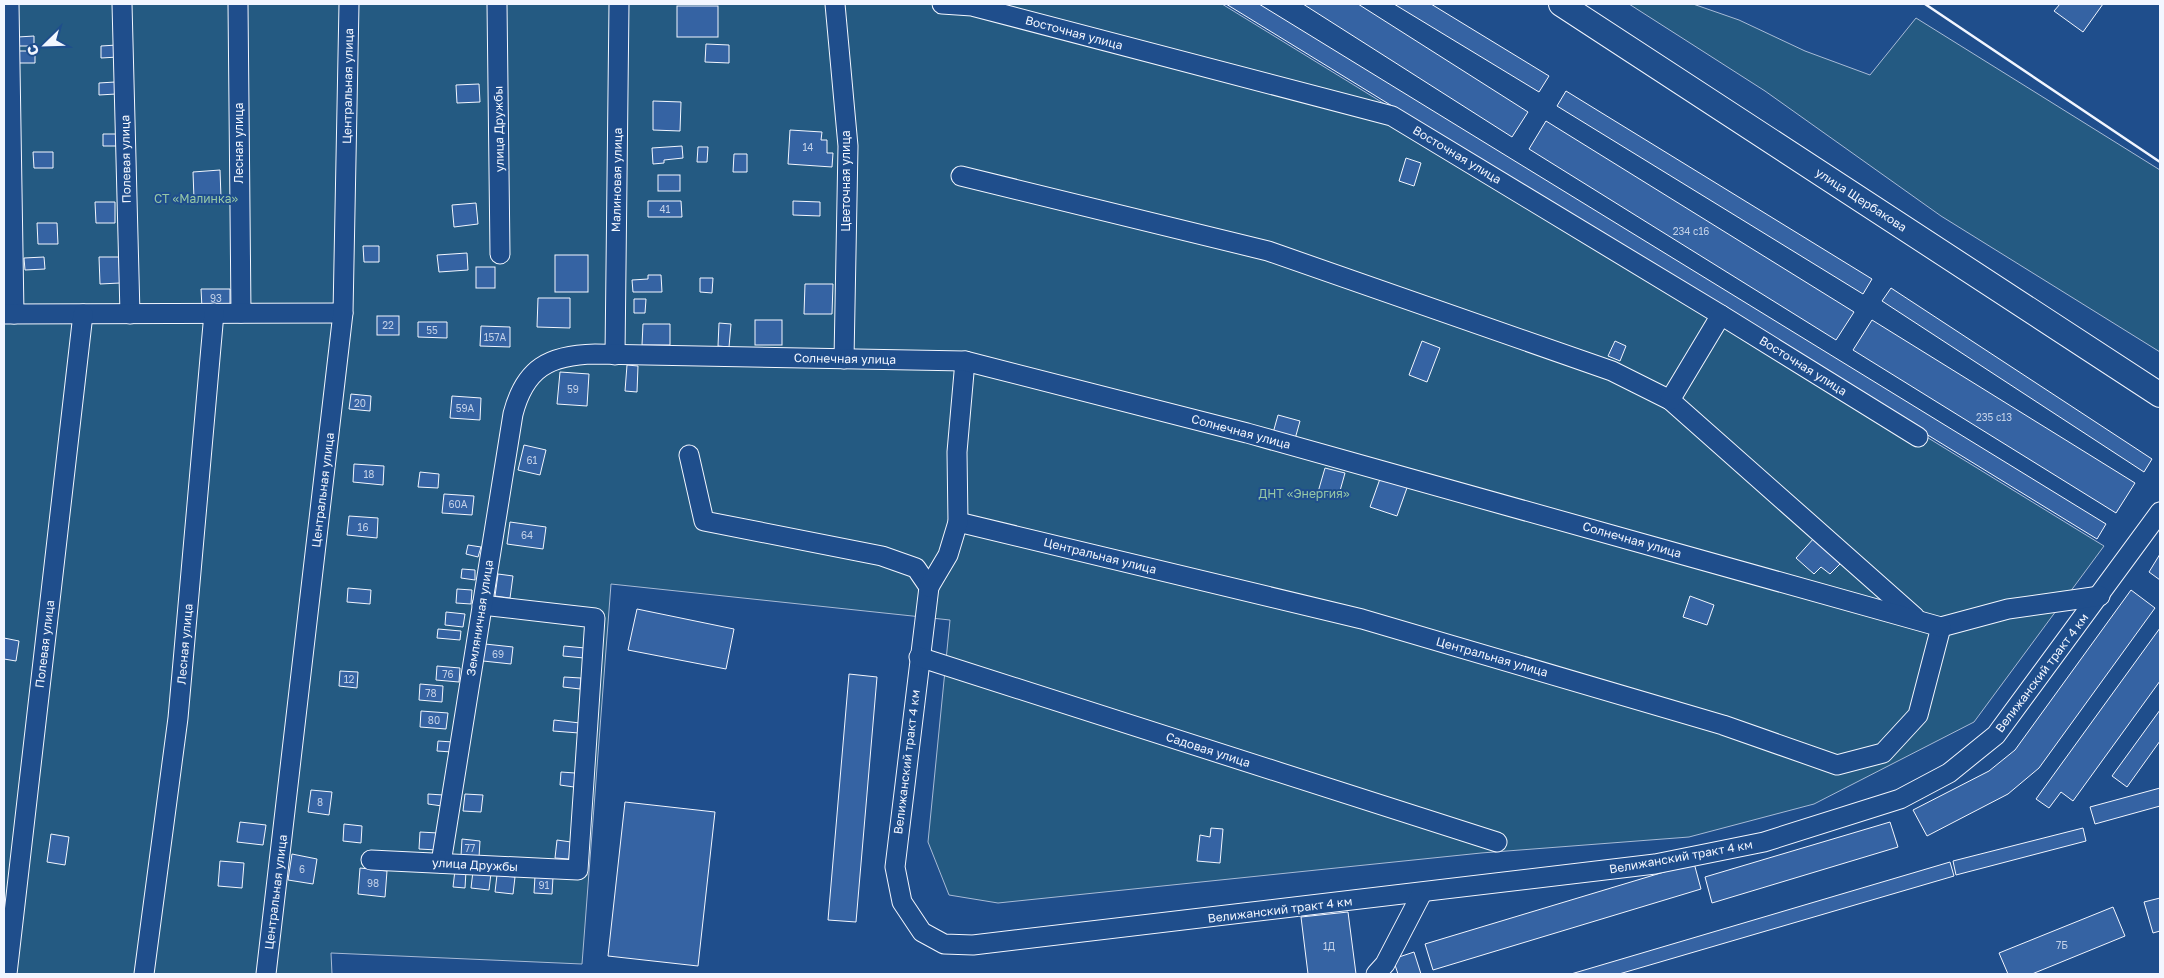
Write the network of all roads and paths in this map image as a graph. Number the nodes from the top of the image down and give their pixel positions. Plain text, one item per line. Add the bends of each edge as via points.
1 (10, 4) edge
2 (122, 4) edge
3 (238, 4) edge
4 (350, 4) edge
5 (497, 4) edge
6 (619, 4) edge
7 (835, 4) edge
8 (942, 4) edge
9 (1562, 4) edge
10 (961, 176) dead end
11 (500, 254) dead end
12 (214, 313) junction
13 (241, 313) junction
14 (343, 313) junction
15 (9, 314) edge
16 (83, 314) junction
17 (130, 314) junction
18 (1721, 315) junction
19 (615, 356) junction
20 (844, 359) junction
21 (964, 360) junction
22 (530, 376) joint
23 (2160, 395) edge
24 (1670, 400) junction
25 (1918, 437) dead end
26 (689, 455) dead end
27 (2160, 512) edge
28 (958, 522) junction
29 (929, 586) junction
30 (2100, 596) junction
31 (482, 605) junction
32 (1918, 620) junction
33 (1941, 626) junction
34 (919, 657) junction
35 (1497, 842) dead end
36 (371, 860) dead end
37 (441, 863) junction
38 (1422, 893) junction
39 (7, 974) edge
40 (144, 974) edge
41 (266, 974) edge
42 (1376, 974) edge

1 - 15 street
2 - 17 street, Полевая улица
3 - 13 street, Лесная улица
4 - 14 street, Центральная улица
5 - 11 street, улица Дружбы
6 - 19 street, Малиновая улица
7 - 20 street, Цветочная улица via 848,146
8 - 18 street, Восточная улица via 972,6 1392,116
9 - 23 main road, улица Щербакова
10 - 24 street via 1268,251 1612,371
12 - 13 street
12 - 17 street
12 - 40 street, Лесная улица via 178,718
13 - 14 street
14 - 41 street, Центральная улица
15 - 16 street
16 - 17 street
16 - 39 street, Полевая улица
18 - 24 street
18 - 25 street, Восточная улица
19 - 20 street, Солнечная улица
19 - 22 street, Солнечная улица via 594,354 554,359
20 - 21 street, Солнечная улица
21 - 28 street via 957,452
21 - 32 street, Солнечная улица via 1247,433
22 - 31 street, Земляничная улица via 518,394 513,414
24 - 32 street
26 - 29 street via 704,521 882,556 916,568
27 - 30 street, Велижанский тракт 4 км
28 - 29 street via 948,555
28 - 33 street, Центральная улица via 1362,619 1724,725 1837,765 1882,753 1918,715
29 - 34 street, Велижанский тракт 4 км
30 - 33 street via 2008,610
30 - 38 street, Велижанский тракт 4 км via 1996,735 1949,773 1900,799 1764,842 1656,864
31 - 37 street, Земляничная улица
31 - 37 street, улица Дружбы via 595,618 578,870
32 - 33 street, Солнечная улица
34 - 35 street, Садовая улица
34 - 38 street, Велижанский тракт 4 км via 895,867 902,902 922,932 944,944 983,944
36 - 37 street, улица Дружбы
38 - 42 street via 1385,964

